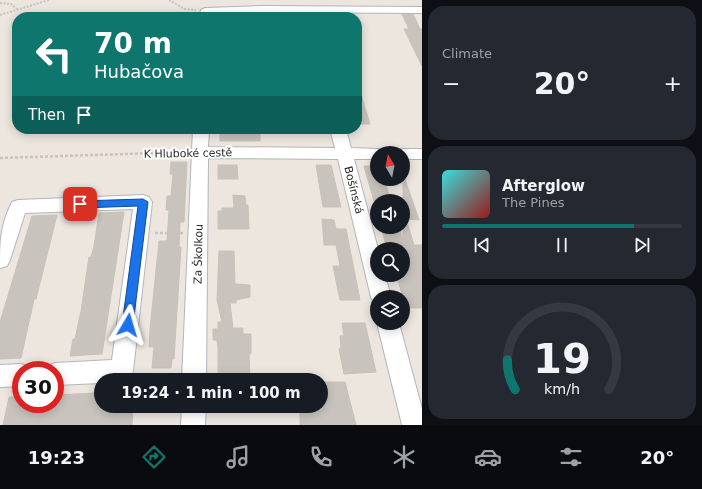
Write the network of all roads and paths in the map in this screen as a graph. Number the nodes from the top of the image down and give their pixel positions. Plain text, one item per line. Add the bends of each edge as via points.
1 (49, 0) edge
2 (169, 0) edge
3 (0, 4) edge
4 (261, 5) edge
5 (358, 5) edge
6 (18, 10) junction
7 (422, 10) edge
8 (197, 12) edge
9 (217, 12) edge
10 (298, 12) edge
11 (319, 12) edge
12 (0, 15) edge
13 (201, 134) edge
14 (339, 134) edge
15 (200, 152) junction
16 (345, 154) junction
17 (370, 154) edge
18 (410, 154) edge
19 (422, 154) edge
20 (0, 158) edge
21 (140, 233) junction
22 (198, 233) junction
23 (0, 260) edge
24 (379, 290) edge
25 (390, 330) edge
26 (122, 371) junction
27 (126, 373) edge
28 (194, 373) edge
29 (64, 374) edge
30 (12, 375) edge
31 (0, 376) edge
32 (194, 413) edge
33 (193, 425) edge
34 (414, 425) edge

1 - 6 path
2 - 8 path
3 - 6 path via 11,4
4 - 9 street
4 - 10 street
5 - 7 street
5 - 11 street
6 - 12 path
13 - 15 street, Za Školkou
14 - 16 street, Bošínská
15 - 16 street, K Hluboké cestě
15 - 20 path, K Hluboké cestě
15 - 22 street, Za Školkou
16 - 17 street, K Hluboké cestě
16 - 24 street, Bošínská
18 - 19 street
21 - 22 path
21 - 23 street via 143,202 18,207
21 - 26 street
22 - 28 street, Za Školkou
25 - 34 street
26 - 27 path
26 - 29 street
30 - 31 street
32 - 33 street

